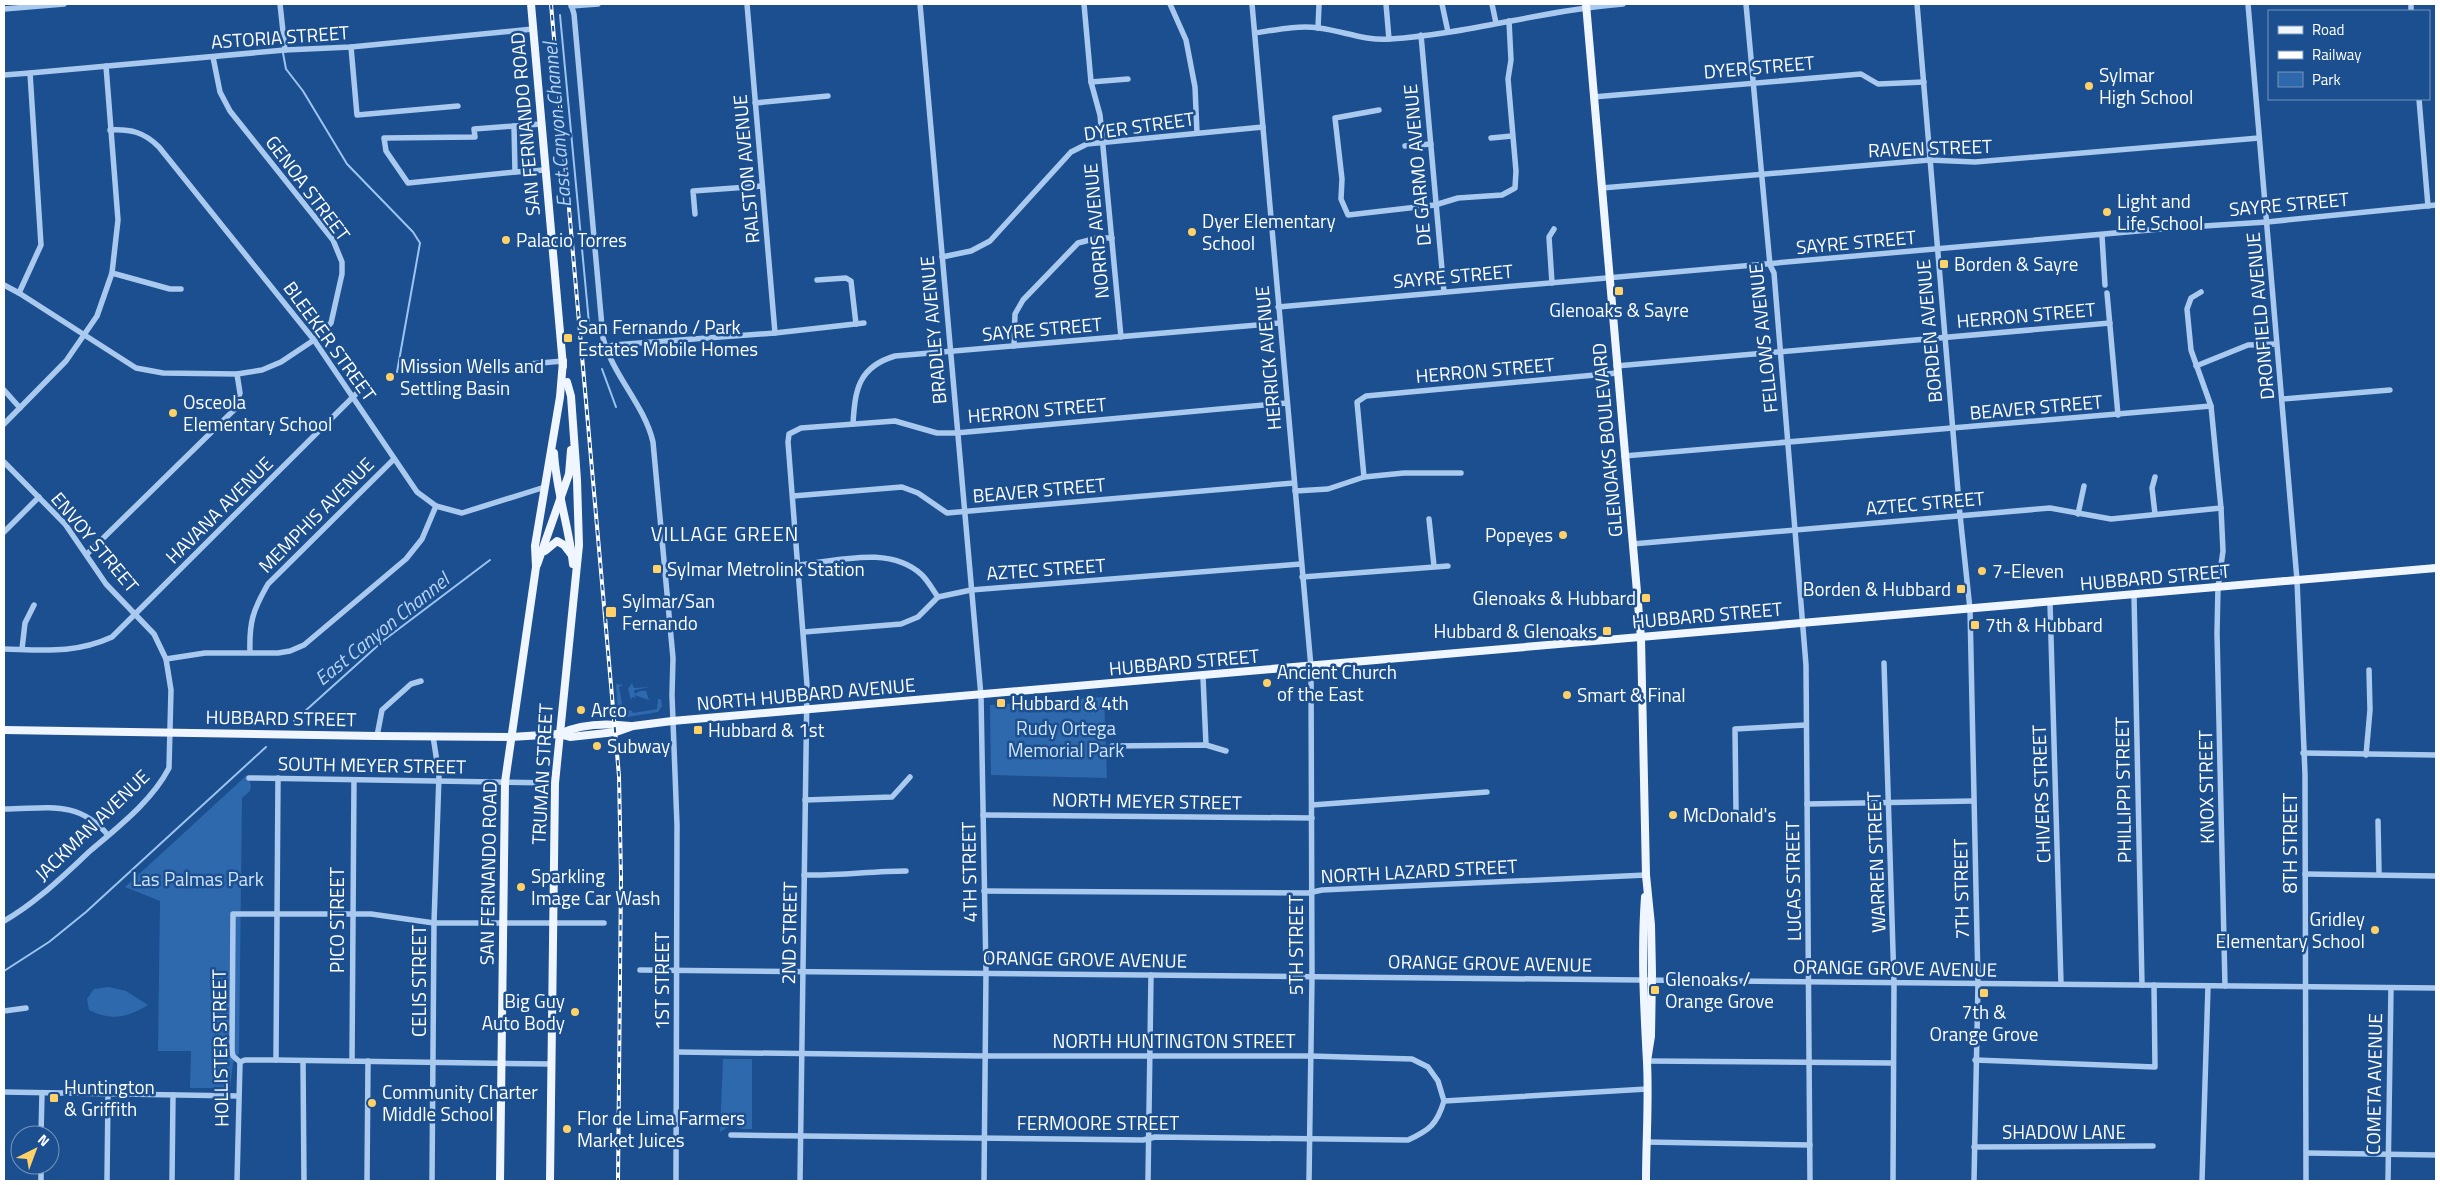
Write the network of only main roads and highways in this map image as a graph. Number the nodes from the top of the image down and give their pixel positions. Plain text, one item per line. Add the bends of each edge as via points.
1 (531, 4) edge
2 (1587, 5) edge
3 (562, 361) junction
4 (567, 382) junction
5 (554, 435) junction
6 (561, 498) junction
7 (543, 552) junction
8 (573, 558) junction
9 (536, 567) junction
10 (2436, 568) edge
11 (575, 578) junction
12 (1641, 638) junction
13 (981, 696) joint
14 (615, 728) joint
15 (4, 730) edge
16 (559, 734) junction
17 (511, 737) junction
18 (1646, 875) junction
19 (1647, 1062) junction
20 (500, 1181) edge
21 (550, 1181) edge
22 (1646, 1181) edge

1 - 3 main road, SAN FERNANDO ROAD
2 - 12 main road, GLENOAKS BOULEVARD
3 - 4 main road, SAN FERNANDO ROAD
3 - 5 main road, SAN FERNANDO ROAD
4 - 6 main road, SAN FERNANDO ROAD via 571,456
4 - 11 main road, TRUMAN STREET via 578,480 579,545
5 - 6 main road, TRUMAN STREET
5 - 9 main road, SAN FERNANDO ROAD via 535,546
6 - 7 main road, SAN FERNANDO ROAD
6 - 8 main road, TRUMAN STREET
7 - 8 main road via 557,541 568,548
7 - 9 main road, SAN FERNANDO ROAD
8 - 11 main road, TRUMAN STREET
9 - 17 main road, SAN FERNANDO ROAD
10 - 12 main road, HUBBARD STREET
11 - 16 main road, TRUMAN STREET
12 - 13 main road, HUBBARD STREET
12 - 18 main road, GLENOAKS BOULEVARD
13 - 14 main road, NORTH HUBBARD AVENUE
14 - 16 main road, HUBBARD STREET via 570,736
15 - 17 main road, HUBBARD STREET
16 - 17 main road, HUBBARD STREET
16 - 21 main road, TRUMAN STREET via 554,783
17 - 20 main road, SAN FERNANDO ROAD via 505,782
18 - 19 main road, GLENOAKS BOULEVARD via 1643,927
18 - 19 main road, GLENOAKS BOULEVARD via 1652,925 1651,1036
19 - 22 main road, GLENOAKS BOULEVARD

